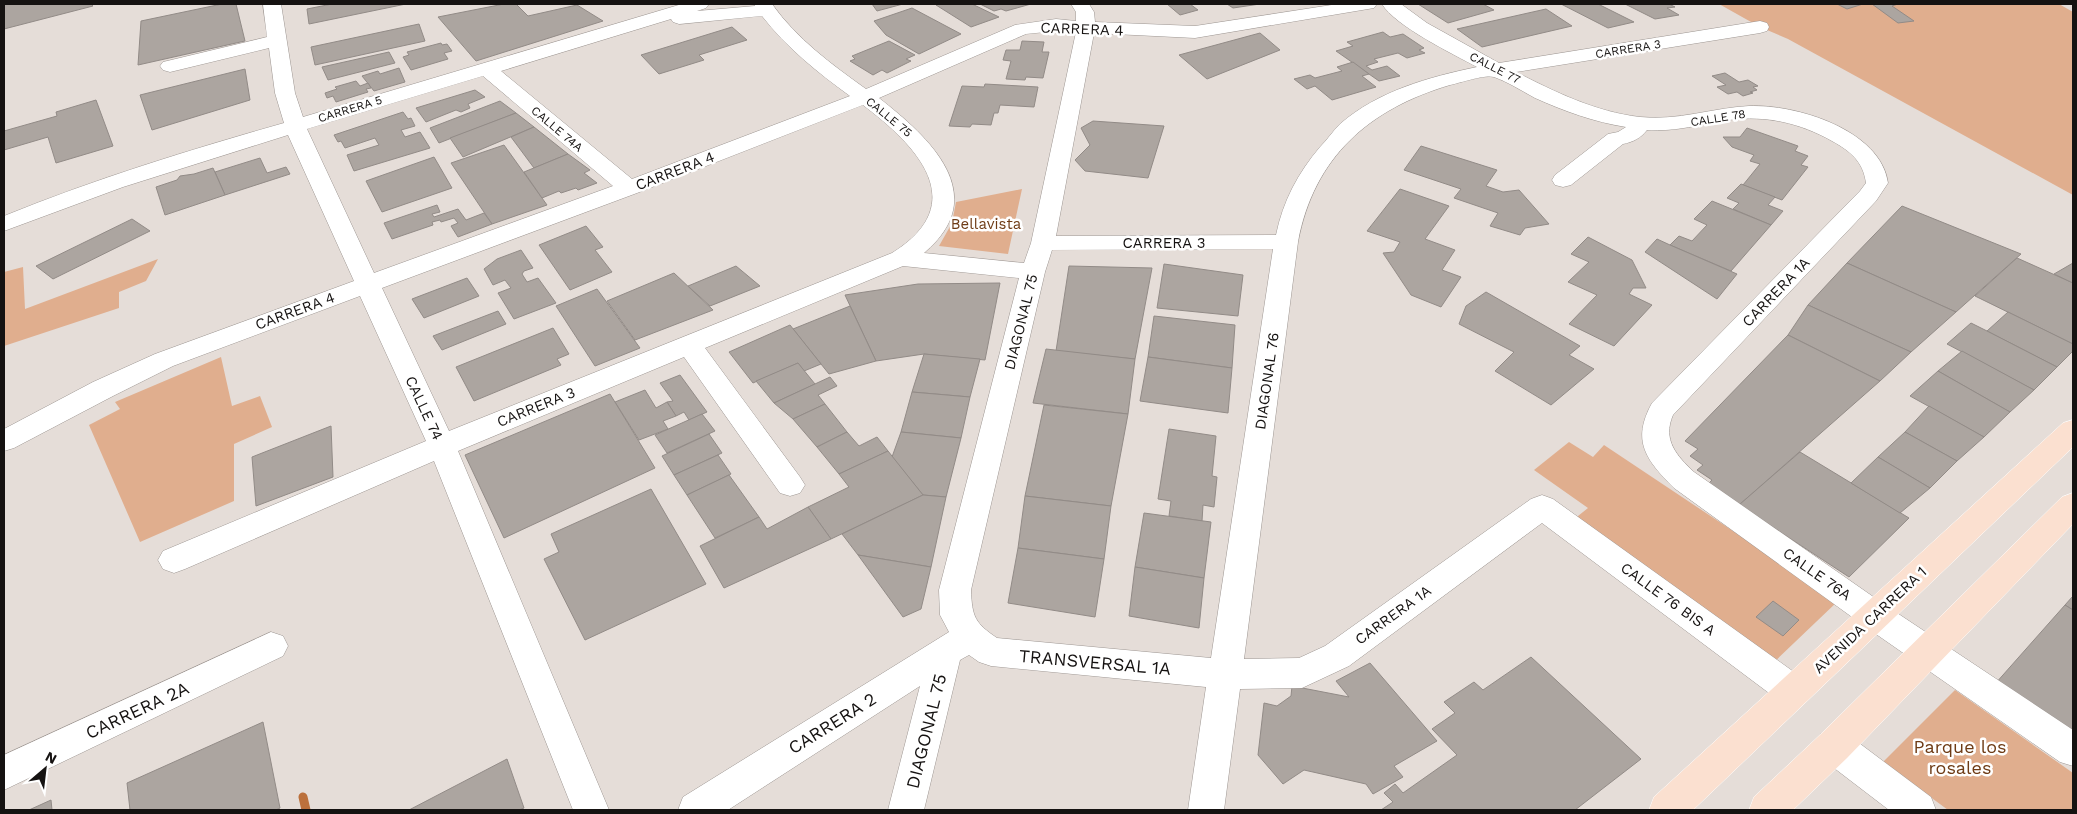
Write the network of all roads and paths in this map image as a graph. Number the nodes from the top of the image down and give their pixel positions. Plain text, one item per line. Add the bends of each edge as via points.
1 (272, 4) edge
2 (700, 4) edge
3 (1366, 4) edge
4 (765, 7) edge
5 (1394, 7) edge
6 (645, 12) edge
7 (1083, 12) edge
8 (1760, 27) dead end
9 (278, 40) junction
10 (170, 66) dead end
11 (486, 69) junction
12 (1495, 69) junction
13 (865, 98) junction
14 (1599, 115) junction
15 (1636, 123) junction
16 (295, 126) junction
17 (1616, 139) junction
18 (1860, 149) joint
19 (1563, 180) dead end
20 (629, 188) junction
21 (4, 224) edge
22 (1286, 242) junction
23 (1043, 243) junction
24 (900, 258) junction
25 (1033, 272) junction
26 (367, 285) junction
27 (689, 345) junction
28 (2073, 430) edge
29 (1654, 433) joint
30 (4, 441) edge
31 (442, 446) junction
32 (790, 485) dead end
33 (2073, 505) edge
34 (1542, 507) joint
35 (174, 560) dead end
36 (1874, 615) junction
37 (957, 644) junction
38 (271, 646) dead end
39 (1927, 651) junction
40 (1226, 674) junction
41 (1793, 691) junction
42 (1834, 746) junction
43 (2073, 750) edge
44 (4, 773) edge
45 (591, 810) edge
46 (696, 810) edge
47 (906, 810) edge
48 (1206, 810) edge
49 (1668, 810) edge
50 (1767, 810) edge
51 (1918, 810) edge

1 - 9 street, CALLE 74
2 - 6 street, CARRERA 5
3 - 5 street, CALLE 77
3 - 7 street, CARRERA 4 via 1194,32 1142,31
4 - 6 street, CALLE 75
4 - 13 street, CALLE 75 via 814,59
5 - 12 street, CALLE 77 via 1446,42
6 - 11 street, CARRERA 5
7 - 13 street, CARRERA 4 via 1048,25 1022,29
7 - 23 street, DIAGONAL 75
8 - 12 street, CARRERA 3
9 - 10 street
9 - 16 street, CALLE 74 via 285,93
11 - 16 street, CARRERA 5
11 - 20 street, CALLE 74A
12 - 14 street, CALLE 77 via 1570,105
12 - 22 street, DIAGONAL 76 via 1429,85 1400,96 1350,126 1314,166 1300,189 1290,214
13 - 20 street, CARRERA 4
13 - 24 street, CALLE 75 via 916,139 937,168 944,196 939,218 928,238
14 - 15 street, CALLE 78
14 - 17 street
15 - 17 street via 1632,134
15 - 18 street, CALLE 78 via 1669,124 1739,112 1762,113 1792,117 1812,124
16 - 21 street, CARRERA 5 via 156,167
16 - 26 street, CALLE 74
17 - 19 street
18 - 29 street, CARRERA 1A via 1877,171 1878,183 1662,410
20 - 26 street, CARRERA 4
22 - 23 street, CARRERA 3
22 - 40 street, DIAGONAL 76
23 - 25 street, DIAGONAL 75
24 - 25 street
24 - 27 street, CARRERA 3
25 - 37 street, DIAGONAL 75 via 955,590
26 - 30 street, CARRERA 4 via 164,360
26 - 31 street, CALLE 74
27 - 31 street, CARRERA 3
27 - 32 street
28 - 36 main road, AVENIDA CARRERA 1
29 - 36 street, CALLE 76A via 1662,456 1684,480
31 - 35 street, CARRERA 3
31 - 45 street, CALLE 74
33 - 39 main road
34 - 40 street, CARRERA 1A via 1337,656 1302,673
34 - 41 street, CALLE 76 BIS A
36 - 39 street, CALLE 76A
36 - 41 main road, AVENIDA CARRERA 1
37 - 40 street, TRANSVERSAL 1A via 991,652
37 - 46 street, CARRERA 2
37 - 47 street, DIAGONAL 75
38 - 44 street, CARRERA 2A
39 - 42 main road
39 - 43 street, CALLE 76A
40 - 48 street, DIAGONAL 76
41 - 49 main road, AVENIDA CARRERA 1
42 - 50 main road
42 - 51 street

